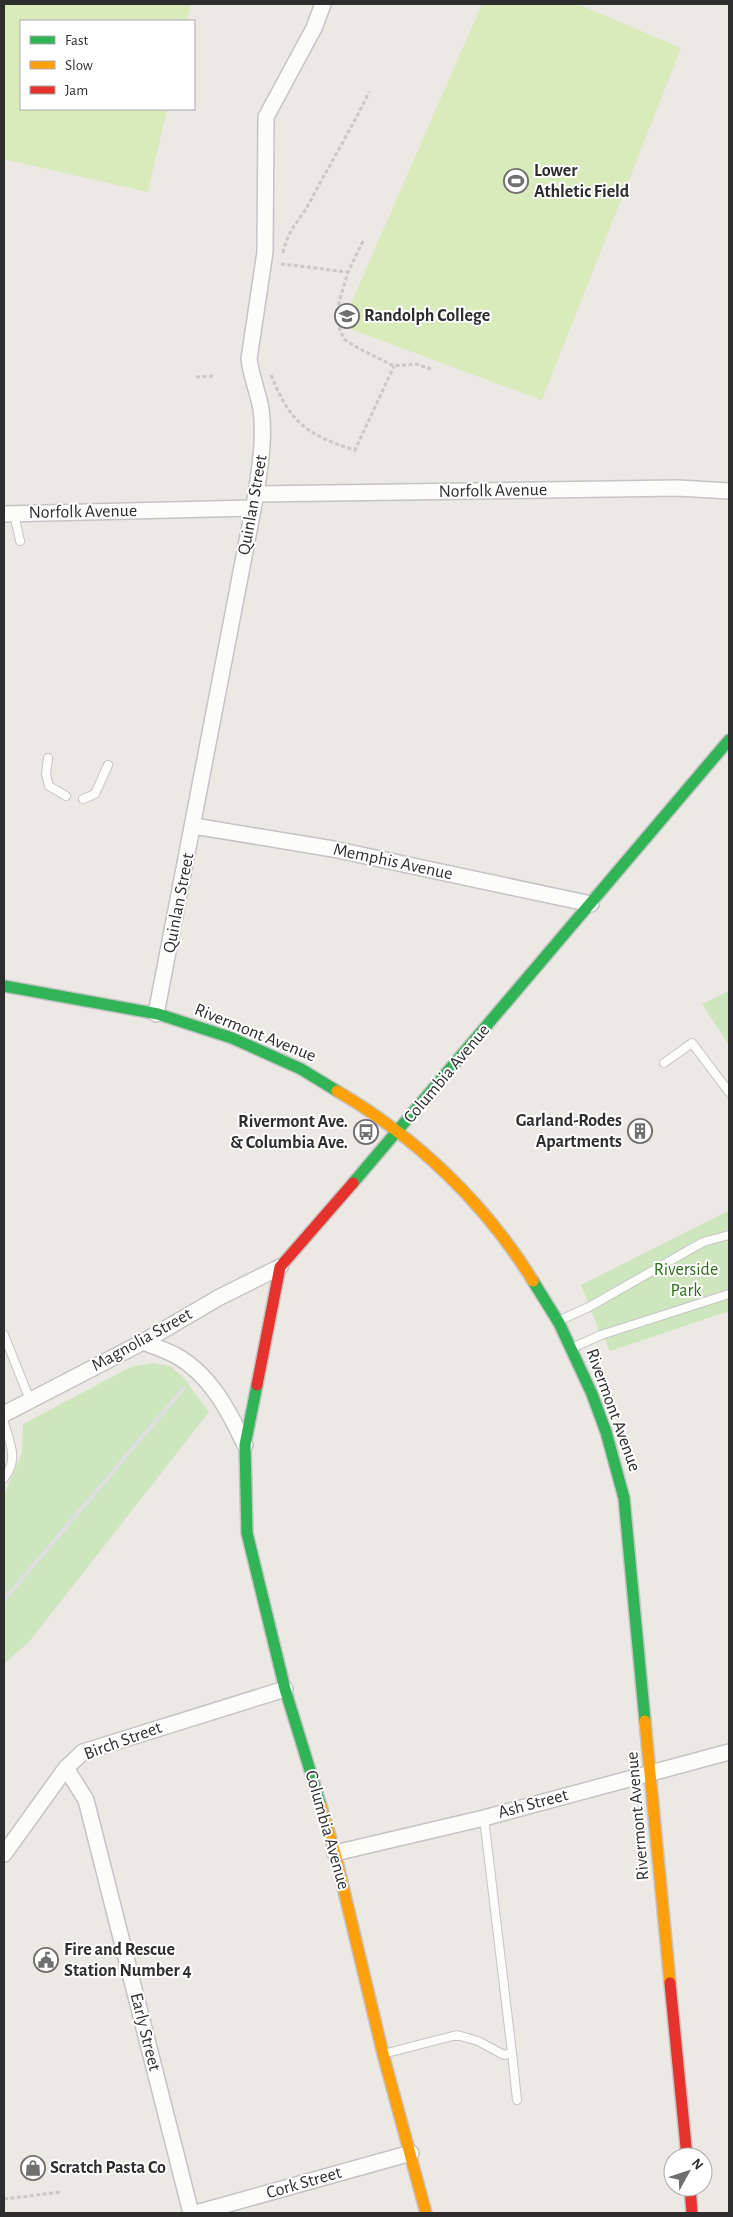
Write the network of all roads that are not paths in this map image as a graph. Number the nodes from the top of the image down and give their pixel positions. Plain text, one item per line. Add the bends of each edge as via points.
1 (323, 4) edge
2 (729, 490) edge
3 (254, 501) junction
4 (9, 514) edge
5 (20, 541) dead end
6 (729, 740) edge
7 (48, 758) dead end
8 (108, 765) dead end
9 (66, 796) dead end
10 (83, 799) dead end
11 (194, 826) junction
12 (591, 904) junction
13 (4, 986) edge
14 (156, 1014) junction
15 (664, 1063) dead end
16 (729, 1092) edge
17 (398, 1131) junction
18 (729, 1235) edge
19 (280, 1267) junction
20 (729, 1294) edge
21 (557, 1321) junction
22 (4, 1335) edge
23 (143, 1342) junction
24 (572, 1348) junction
25 (30, 1400) junction
26 (4, 1414) edge
27 (4, 1423) edge
28 (245, 1445) junction
29 (4, 1478) edge
30 (285, 1689) junction
31 (729, 1752) edge
32 (66, 1768) junction
33 (651, 1771) junction
34 (484, 1818) junction
35 (335, 1853) junction
36 (4, 1854) edge
37 (512, 2053) junction
38 (383, 2054) junction
39 (517, 2100) dead end
40 (686, 2147) edge
41 (411, 2153) junction
42 (691, 2197) edge
43 (191, 2213) edge
44 (196, 2213) edge
45 (426, 2213) edge
46 (692, 2213) edge

1 - 3 street, Quinlan Street via 314,28 266,117 265,252 249,359 264,442
2 - 3 street, Norfolk Avenue via 678,488
3 - 4 street, Norfolk Avenue
3 - 11 street, Quinlan Street
4 - 5 lane
6 - 12 street, Columbia Avenue
7 - 9 lane via 46,774 49,786
8 - 10 lane via 95,794
11 - 12 street, Memphis Avenue via 333,849
11 - 14 street, Quinlan Street
12 - 17 street, Columbia Avenue
13 - 14 street, Rivermont Avenue
14 - 17 street, Rivermont Avenue via 290,1062 332,1085
15 - 16 lane via 692,1043
17 - 19 street, Columbia Avenue
17 - 21 street, Rivermont Avenue via 445,1171 482,1210 518,1256
18 - 21 lane via 703,1242 589,1307
19 - 23 street, Magnolia Street via 218,1298
19 - 28 street, Columbia Avenue
20 - 24 lane via 601,1335
21 - 24 street, Rivermont Avenue
22 - 25 lane
23 - 25 street, Magnolia Street
23 - 28 street, Columbia Avenue via 176,1356 206,1380 229,1412
24 - 33 street, Rivermont Avenue via 593,1395 624,1498
25 - 26 street, Magnolia Street
27 - 29 lane via 13,1453 11,1470
28 - 30 street, Columbia Avenue via 247,1533
30 - 32 street, Birch Street via 83,1752
30 - 35 street, Columbia Avenue
31 - 33 street, Ash Street
32 - 36 street, Birch Street
32 - 43 street, Early Street via 86,1800
33 - 34 street, Ash Street
33 - 40 street, Rivermont Avenue
34 - 35 street, Ash Street
34 - 37 lane
35 - 38 street, Columbia Avenue
37 - 38 lane via 504,2055 478,2040 458,2035
37 - 39 lane
38 - 41 street, Columbia Avenue
41 - 44 street, Cork Street
41 - 45 street, Columbia Avenue
42 - 46 street

